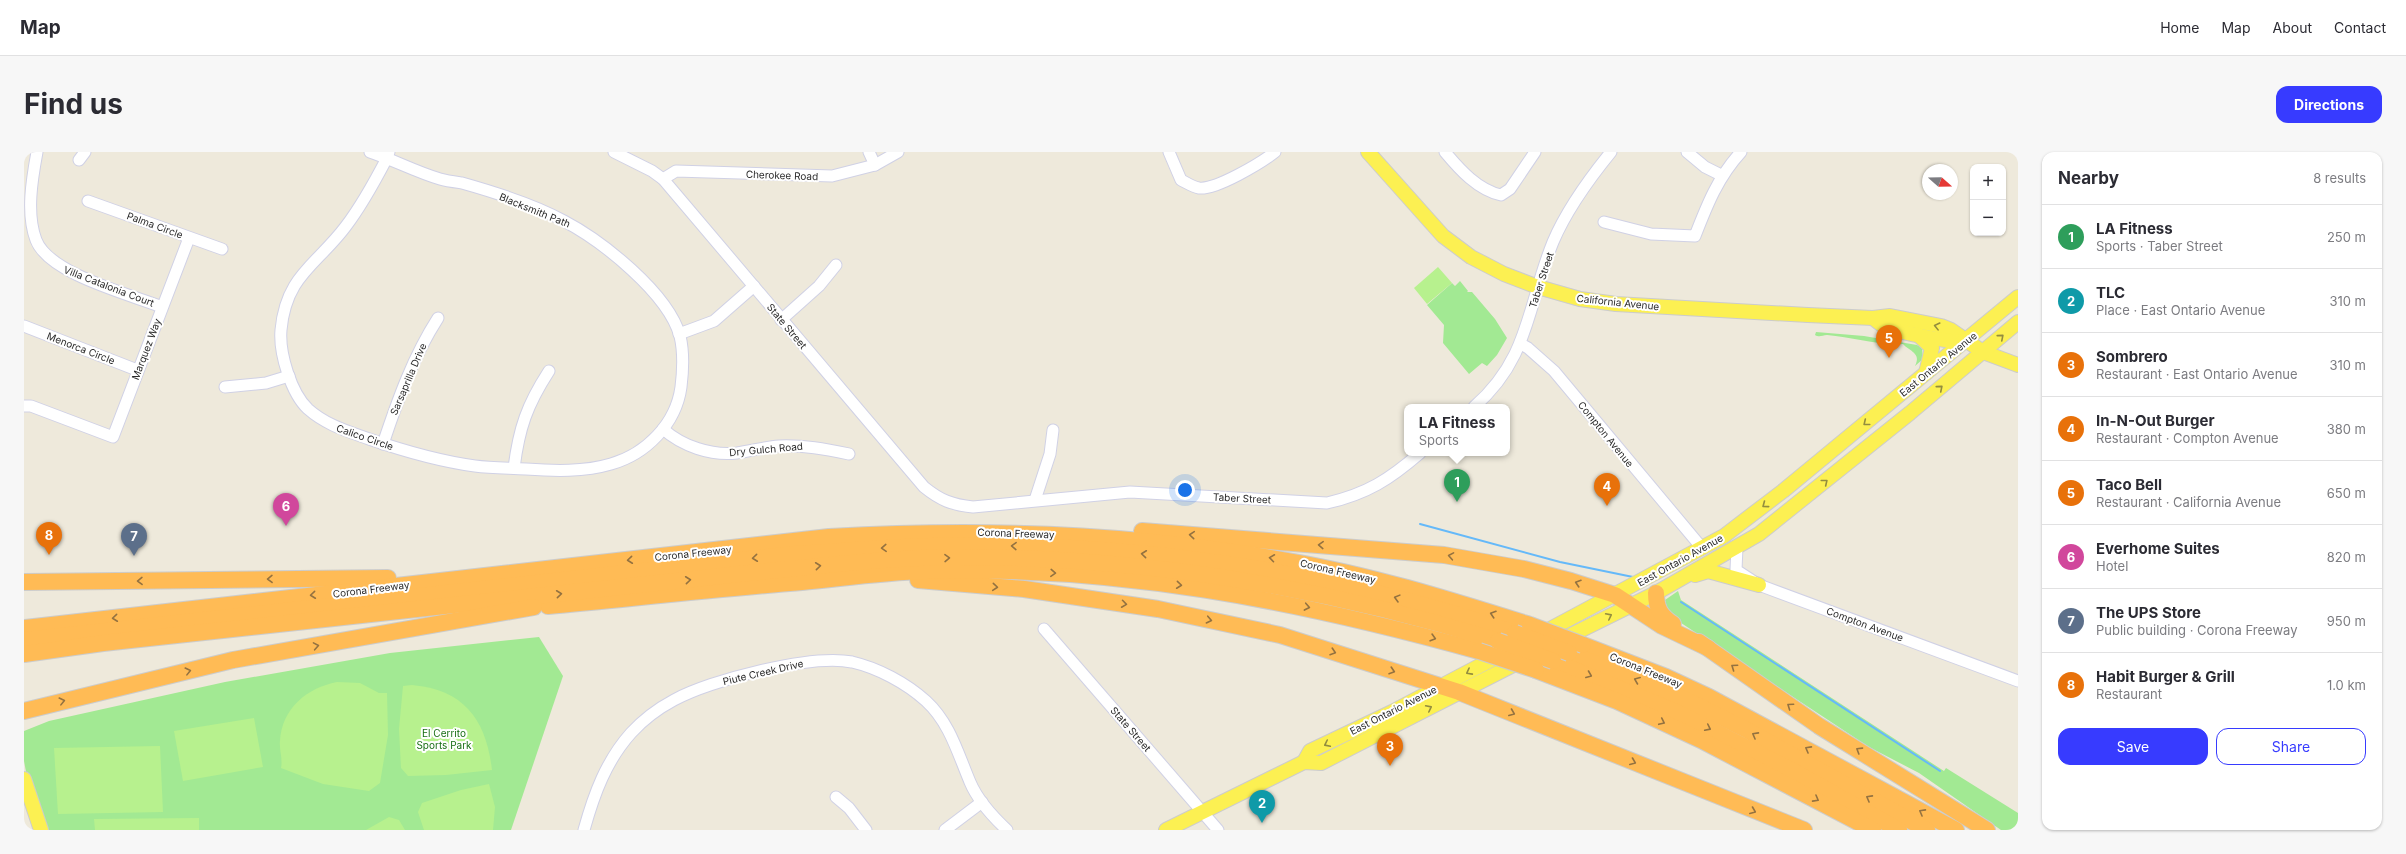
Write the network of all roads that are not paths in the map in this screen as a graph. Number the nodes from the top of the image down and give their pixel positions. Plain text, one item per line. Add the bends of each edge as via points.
1 (37, 152) edge
2 (370, 152) edge
3 (614, 152) edge
4 (869, 152) edge
5 (898, 152) edge
6 (1169, 152) edge
7 (1275, 152) edge
8 (1368, 152) edge
9 (1445, 152) edge
10 (1535, 152) edge
11 (1611, 152) edge
12 (1687, 152) edge
13 (1741, 152) edge
14 (388, 155) edge
15 (875, 165) junction
16 (1722, 175) junction
17 (663, 179) junction
18 (88, 201) dead end
19 (1604, 222) dead end
20 (189, 238) junction
21 (222, 249) dead end
22 (836, 265) dead end
23 (754, 286) junction
24 (1538, 287) junction
25 (2018, 297) edge
26 (162, 307) junction
27 (438, 318) dead end
28 (1873, 318) junction
29 (781, 320) junction
30 (2018, 322) edge
31 (24, 326) edge
32 (1915, 333) junction
33 (679, 334) junction
34 (1965, 342) junction
35 (1521, 344) junction
36 (1983, 352) junction
37 (2018, 365) edge
38 (138, 370) junction
39 (549, 371) dead end
40 (1925, 374) junction
41 (289, 376) junction
42 (224, 387) dead end
43 (26, 403) edge
44 (1477, 404) edge
45 (663, 429) junction
46 (1053, 430) dead end
47 (383, 444) junction
48 (849, 454) dead end
49 (1416, 456) edge
50 (514, 468) junction
51 (1805, 473) junction
52 (1035, 500) junction
53 (954, 505) joint
54 (1101, 537) junction
55 (1740, 545) junction
56 (1702, 548) junction
57 (533, 570) junction
58 (902, 573) junction
59 (1678, 581) junction
60 (24, 582) edge
61 (1759, 585) junction
62 (1656, 593) junction
63 (1615, 595) junction
64 (1631, 605) junction
65 (310, 607) junction
66 (534, 607) junction
67 (143, 614) junction
68 (24, 628) edge
69 (1044, 629) dead end
70 (24, 640) edge
71 (103, 643) junction
72 (1708, 648) junction
73 (24, 649) edge
74 (24, 654) edge
75 (24, 662) edge
76 (2018, 681) edge
77 (1440, 687) junction
78 (1459, 692) junction
79 (24, 711) edge
80 (1374, 721) junction
81 (1351, 748) junction
82 (1304, 762) junction
83 (24, 779) edge
84 (836, 796) dead end
85 (982, 802) junction
86 (1202, 813) junction
87 (41, 830) edge
88 (584, 830) edge
89 (866, 830) edge
90 (945, 830) edge
91 (1007, 830) edge
92 (1166, 830) edge
93 (1218, 830) edge
94 (1804, 830) edge
95 (1873, 830) edge
96 (1898, 830) edge
97 (1927, 830) edge
98 (1956, 830) edge
99 (1987, 830) edge

1 - 26 street, Villa Catalonia Court via 32,224 36,241 45,254 64,270
2 - 14 street, Blacksmith Path
3 - 17 street, State Street via 652,170
4 - 15 street
5 - 15 street, Cherokee Road
6 - 7 street via 1181,180 1197,188 1209,188
8 - 24 main road, California Avenue via 1443,236 1471,256 1504,274
9 - 10 street via 1476,184 1501,195 1510,189
11 - 24 street, Taber Street via 1587,182 1553,241
12 - 16 street via 1705,167
13 - 16 street
14 - 33 street, Blacksmith Path via 440,179 499,195 555,217 590,236 618,256 644,283 665,308
14 - 41 street, Calico Circle via 368,194 346,226 329,248 294,282 285,304 281,330 281,355
15 - 17 street, Cherokee Road via 832,176 676,171
16 - 19 street via 1709,198 1695,236 1651,234
17 - 23 street, State Street
18 - 20 street, Palma Circle
20 - 21 street, Palma Circle
20 - 26 street, Marquez Way
22 - 29 street via 819,286
23 - 29 street, State Street
23 - 33 street via 714,321
24 - 28 main road, California Avenue via 1580,299 1616,304
24 - 35 street, Taber Street
25 - 34 main road, East Ontario Avenue
26 - 38 street, Marquez Way
27 - 47 street, Sarsaprilla Drive via 422,342 399,394
28 - 32 main road, California Avenue via 1884,327
34 -> 28 main road, California Avenue via 1951,330 1941,326 1890,316
29 - 53 street, State Street via 924,487 940,500
36 -> 30 main road, East Ontario Avenue
31 - 38 street, Menorca Circle
32 - 34 main road, California Avenue via 1948,342
32 - 40 main road via 1926,340 1932,348
33 - 45 street, Blacksmith Path via 683,372 680,394 674,412
34 - 36 main road, California Avenue
34 - 40 main road, East Ontario Avenue
35 - 44 street, Taber Street via 1502,377
35 - 56 street, Compton Avenue via 1554,371
36 - 37 main road, California Avenue
55 -> 36 main road, East Ontario Avenue via 1811,493
38 - 43 street, Marquez Way via 113,437
39 - 50 street via 535,393 518,433
40 -> 51 main road, East Ontario Avenue
41 - 42 street via 266,383
41 - 47 street, Calico Circle via 306,407 334,427
45 - 48 street, Dry Gulch Road via 691,446 712,452 735,453 778,446 810,446
45 - 50 street, Calico Circle via 638,452 613,464 558,471
46 - 52 street via 1050,454
47 - 50 street, Calico Circle via 441,461
49 - 52 street, Taber Street via 1390,478 1371,489 1351,498 1327,503 1130,492
51 - 55 main road via 1809,481 1807,485 1760,522
51 -> 56 main road, East Ontario Avenue via 1724,536
52 - 53 street, Taber Street via 973,507
54 -> 57 highway, Corona Freeway via 984,532 845,536
63 -> 54 highway via 1524,569 1444,555 1137,530
98 -> 54 highway, Corona Freeway, bridge via 1709,697 1666,677 1530,625 1370,578 1288,560
55 - 59 main road, East Ontario Avenue
55 - 61 street, Compton Avenue via 1736,570
56 - 63 main road, East Ontario Avenue
56 - 64 main road via 1700,560 1638,594
57 -> 60 highway via 381,578
57 -> 67 highway, Corona Freeway
58 - 66 highway
58 -> 77 highway via 919,581 1024,589 1158,609 1269,632
58 -> 95 highway, bridge via 1048,573 1206,588 1323,610 1479,651 1617,701 1701,740
59 - 61 main road via 1708,571
59 - 62 main road, East Ontario Avenue
61 - 76 street, Compton Avenue
62 - 64 main road, East Ontario Avenue
62 - 72 highway via 1656,604 1661,616
63 - 64 highway
63 -> 77 main road, East Ontario Avenue
64 - 72 highway via 1662,626
78 -> 64 main road, East Ontario Avenue
65 - 67 highway via 230,613
65 - 70 highway
97 -> 65 highway, bridge via 1684,699 1569,653 1444,610 1367,590 1201,560 1092,549 988,545 888,548 794,554
66 - 75 highway
79 -> 66 highway via 233,660
67 -> 68 highway, Corona Freeway
69 - 86 street, State Street
71 - 73 highway
71 - 74 highway
71 -> 96 highway, bridge via 854,563 948,557 1111,564 1248,580 1308,591 1374,606 1498,641 1676,712 1807,779
99 -> 72 highway via 1819,726
77 - 78 highway
77 - 80 main road, East Ontario Avenue
81 -> 78 main road, East Ontario Avenue
78 -> 94 highway
80 - 81 main road via 1352,738
80 -> 82 main road, East Ontario Avenue via 1310,752
81 - 82 main road, East Ontario Avenue via 1321,763
82 - 86 main road, East Ontario Avenue
83 - 87 main road
84 - 89 street
85 - 88 street, Piute Creek Drive via 970,783 955,742 942,719 926,701 903,684 878,671 851,662 798,662 707,685 674,700 650,716 614,755 601,778
85 - 90 street
85 - 91 street, Piute Creek Drive
86 - 92 main road, East Ontario Avenue
86 - 93 street, State Street

